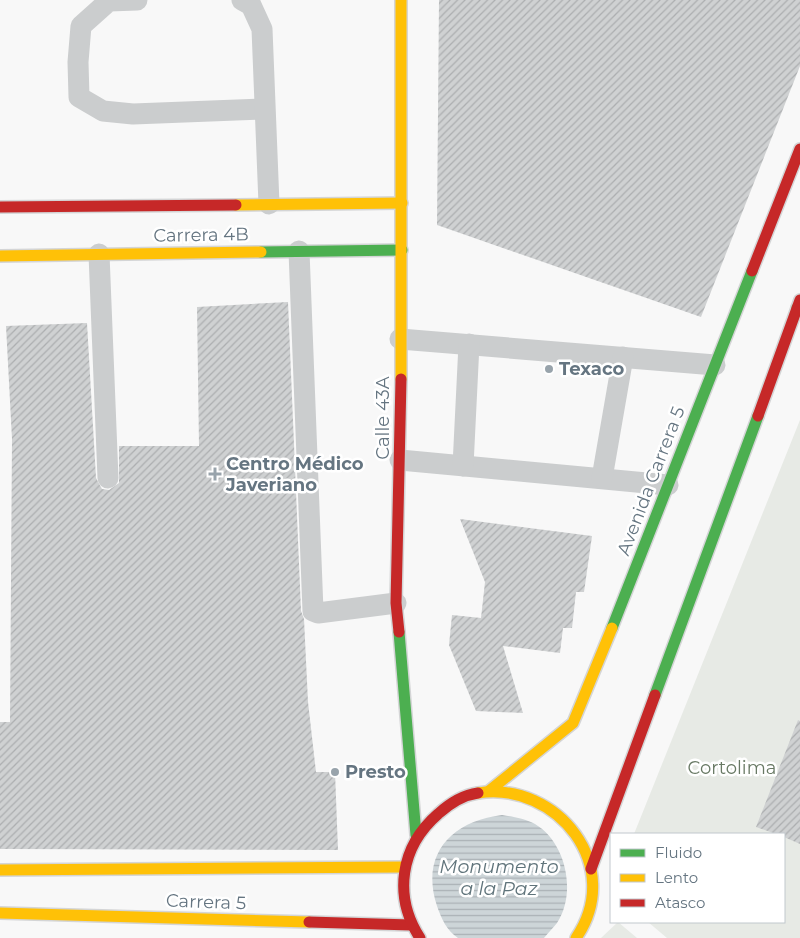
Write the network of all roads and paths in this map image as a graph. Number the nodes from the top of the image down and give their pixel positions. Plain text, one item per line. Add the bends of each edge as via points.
1 (137, 0) edge
2 (242, 0) edge
3 (401, 0) edge
4 (264, 109) junction
5 (800, 149) edge
6 (402, 203) junction
7 (269, 204) junction
8 (0, 207) edge
9 (402, 250) junction
10 (299, 251) junction
11 (98, 254) junction
12 (0, 256) edge
13 (799, 305) edge
14 (400, 339) junction
15 (468, 344) junction
16 (623, 357) junction
17 (715, 365) junction
18 (400, 460) junction
19 (463, 466) junction
20 (108, 478) dead end
21 (602, 478) junction
22 (668, 484) junction
23 (396, 603) junction
24 (489, 791) junction
25 (416, 835) junction
26 (404, 867) junction
27 (591, 869) junction
28 (0, 870) edge
29 (0, 913) edge
30 (411, 925) junction
31 (420, 938) edge
32 (576, 938) edge

1 - 4 lane via 110,1 81,26 79,97 103,111 133,114
2 - 4 lane via 251,5 262,29
3 - 6 main road, Calle 43A
4 - 7 lane
5 - 17 main road, Avenida Carrera 5
6 - 7 main road, Carrera 4B
6 - 9 main road, Calle 43A
7 - 8 main road, Carrera 4B
9 - 10 main road, Carrera 4B
9 - 14 main road, Calle 43A
10 - 11 main road, Carrera 4B
10 - 23 lane via 313,611
11 - 12 main road, Carrera 4B
11 - 20 lane
13 - 27 main road
14 - 15 lane
14 - 18 main road, Calle 43A
15 - 16 lane
15 - 19 lane
16 - 17 lane
16 - 21 lane
17 - 22 main road, Avenida Carrera 5
18 - 19 lane
18 - 23 main road, Calle 43A
19 - 21 lane
21 - 22 lane
22 - 24 main road, Avenida Carrera 5 via 573,723
23 - 25 main road, Calle 43A
24 - 25 main road via 460,798 436,813
24 - 27 main road via 509,791 550,807 570,824
25 - 26 main road
26 - 28 main road, Carrera 5
26 - 30 main road via 402,896
27 - 32 main road via 591,902
29 - 30 main road, Carrera 5
30 - 31 main road

